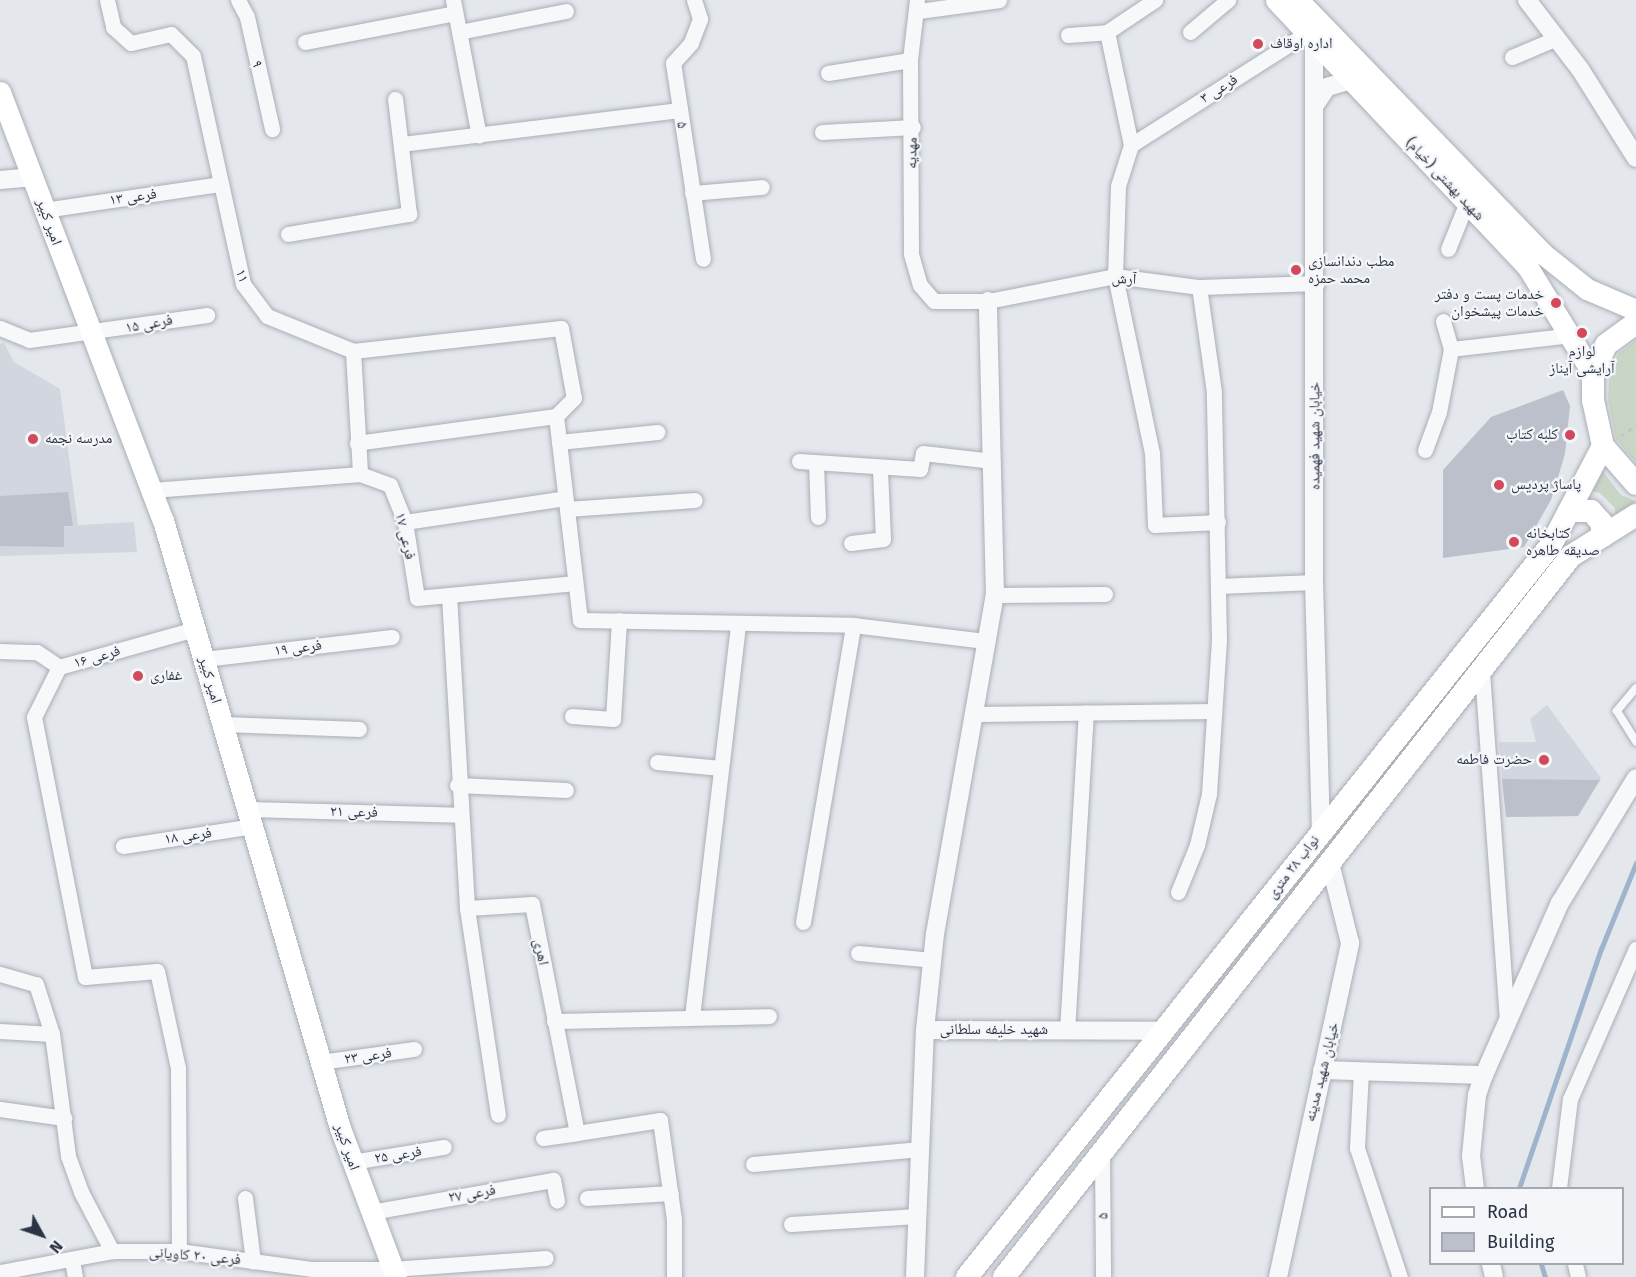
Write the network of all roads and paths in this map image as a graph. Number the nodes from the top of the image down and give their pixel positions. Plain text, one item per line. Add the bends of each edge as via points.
1 (107, 0) edge
2 (238, 0) edge
3 (694, 0) edge
4 (999, 0) edge
5 (1155, 0) edge
6 (1228, 0) edge
7 (1276, 0) edge
8 (1298, 0) edge
9 (1527, 0) edge
10 (918, 5) edge
11 (454, 6) edge
12 (566, 11) dead end
13 (459, 32) junction
14 (1107, 32) junction
15 (1190, 32) dead end
16 (1068, 35) dead end
17 (1311, 37) junction
18 (1557, 38) junction
19 (305, 42) dead end
20 (1512, 57) dead end
21 (910, 60) junction
22 (828, 73) dead end
23 (1351, 80) junction
24 (0, 92) edge
25 (395, 99) dead end
26 (1315, 105) junction
27 (680, 110) junction
28 (913, 127) junction
29 (272, 129) dead end
30 (822, 132) dead end
31 (479, 136) junction
32 (402, 144) junction
33 (1131, 145) junction
34 (1636, 158) edge
35 (32, 177) junction
36 (0, 180) edge
37 (221, 184) junction
38 (762, 187) dead end
39 (692, 193) junction
40 (1467, 202) junction
41 (45, 210) junction
42 (288, 234) dead end
43 (1448, 249) dead end
44 (703, 259) dead end
45 (1115, 276) junction
46 (1317, 283) junction
47 (1199, 287) junction
48 (934, 301) joint
49 (988, 301) junction
50 (1636, 310) edge
51 (207, 315) dead end
52 (1443, 321) dead end
53 (1636, 323) edge
54 (0, 328) edge
55 (91, 334) junction
56 (1572, 335) junction
57 (1450, 349) junction
58 (352, 351) junction
59 (1593, 374) junction
60 (556, 416) junction
61 (657, 432) dead end
62 (559, 442) junction
63 (357, 443) junction
64 (1603, 446) junction
65 (1425, 450) dead end
66 (799, 461) dead end
67 (993, 461) junction
68 (816, 463) junction
69 (880, 469) junction
70 (360, 474) junction
71 (1636, 484) edge
72 (152, 490) junction
73 (695, 500) dead end
74 (566, 504) junction
75 (1569, 510) junction
76 (1636, 515) edge
77 (818, 517) dead end
78 (405, 522) junction
79 (1218, 522) junction
80 (1603, 536) junction
81 (850, 543) dead end
82 (1314, 582) junction
83 (575, 583) junction
84 (1218, 586) junction
85 (1105, 594) dead end
86 (449, 595) junction
87 (995, 595) junction
88 (619, 620) junction
89 (738, 625) junction
90 (853, 625) junction
91 (195, 629) junction
92 (392, 637) dead end
93 (985, 641) junction
94 (0, 651) edge
95 (204, 659) junction
96 (59, 667) junction
97 (1482, 672) junction
98 (1636, 688) edge
99 (1215, 711) junction
100 (1086, 713) junction
101 (976, 714) junction
102 (572, 716) dead end
103 (223, 723) junction
104 (359, 729) dead end
105 (1636, 742) edge
106 (657, 762) dead end
107 (721, 768) junction
108 (1636, 778) edge
109 (457, 785) junction
110 (566, 790) dead end
111 (458, 814) junction
112 (251, 818) junction
113 (1321, 831) junction
114 (123, 846) dead end
115 (1331, 867) junction
116 (1178, 892) dead end
117 (467, 908) junction
118 (804, 922) dead end
119 (858, 953) dead end
120 (1635, 953) edge
121 (933, 960) junction
122 (0, 974) edge
123 (769, 1016) dead end
124 (692, 1017) junction
125 (1507, 1020) junction
126 (554, 1021) junction
127 (925, 1030) junction
128 (1067, 1030) junction
129 (0, 1031) edge
130 (1165, 1031) junction
131 (52, 1034) junction
132 (414, 1049) dead end
133 (321, 1062) junction
134 (1322, 1070) junction
135 (1361, 1071) junction
136 (1484, 1075) junction
137 (0, 1109) edge
138 (498, 1115) dead end
139 (64, 1118) junction
140 (577, 1133) junction
141 (543, 1138) dead end
142 (444, 1147) dead end
143 (920, 1149) junction
144 (1102, 1155) junction
145 (352, 1162) junction
146 (753, 1164) dead end
147 (1475, 1187) edge
148 (1558, 1187) edge
149 (671, 1193) junction
150 (245, 1198) dead end
151 (587, 1198) dead end
152 (557, 1201) dead end
153 (371, 1212) junction
154 (917, 1216) junction
155 (791, 1224) dead end
156 (112, 1251) junction
157 (179, 1251) junction
158 (546, 1258) dead end
159 (72, 1260) junction
160 (253, 1261) junction
161 (0, 1272) edge
162 (314, 1273) edge
163 (394, 1273) edge
164 (75, 1277) edge
165 (674, 1277) edge
166 (915, 1277) edge
167 (967, 1277) edge
168 (1004, 1277) edge
169 (1103, 1277) edge
170 (1278, 1277) edge
171 (1400, 1277) edge

1 - 37 street, ۱۱ via 113,27 131,43 171,34 193,56
2 - 29 street, ۹ via 247,17
3 - 27 street, ۵ via 700,20 691,43 673,63
4 - 10 street
5 - 14 street
6 - 15 street
7 - 17 main road, شهید بهشتی (خیام)
8 - 50 main road, شهید بهشتی (خیام) via 1542,253 1587,289
9 - 18 street
10 - 21 street, مهدیه
11 - 13 street
11 - 19 street
12 - 13 street
13 - 31 street
14 - 16 street
14 - 33 street
17 - 23 main road, شهید بهشتی (خیام)
17 - 26 street, خیابان شهید فهمیده
17 - 33 street, فرعی ۳
18 - 20 street
18 - 34 street
21 - 22 street
21 - 28 street, مهدیه
23 - 26 street via 1327,87
23 - 40 main road, شهید بهشتی (خیام)
24 - 35 main road, امیر کبیر
25 - 32 street
26 - 46 street, خیابان شهید فهمیده
27 - 31 street
27 - 39 street, ۵
28 - 30 street
28 - 48 street, مهدیه via 911,254 920,285
31 - 32 street
32 - 42 street via 409,214
33 - 45 street via 1118,186
35 - 36 street
35 - 41 main road, امیر کبیر
37 - 41 street, فرعی ۱۳
37 - 58 street, ۱۱ via 243,284 267,316
38 - 39 street
39 - 44 street, ۵
40 - 43 street
40 - 56 main road, شهید بهشتی (خیام) via 1527,266
41 - 55 main road, امیر کبیر
45 - 47 street, آرش
45 - 49 street, آرش
45 - 79 street via 1152,453 1155,525
46 - 47 street, آرش
46 - 82 street, خیابان شهید فهمیده
47 - 79 street via 1214,392
48 - 49 street, آرش
49 - 67 street
51 - 55 street, فرعی ۱۵
52 - 57 street
53 - 59 main road via 1606,345
54 - 55 street, فرعی ۱۵ via 28,340
55 - 72 main road, امیر کبیر
56 - 57 street
56 - 59 main road, شهید بهشتی (خیام)
57 - 65 street via 1439,412
58 - 60 street, ۱۱ via 561,328 574,398
58 - 63 street
59 - 64 main road via 1595,423
60 - 62 street
60 - 63 street
61 - 62 street
62 - 74 street
63 - 70 street
64 - 71 main road
64 - 75 main road, نواب ۲۸ متری
66 - 68 street
67 - 69 street via 923,453 920,469
67 - 87 street
68 - 69 street
68 - 77 street
69 - 81 street via 883,539
70 - 72 street, فرعی ۱۷
70 - 78 street, فرعی ۱۷ via 390,485
72 - 91 main road, امیر کبیر
73 - 74 street
74 - 78 street
74 - 83 street
75 - 80 main road via 1584,509 1596,516
75 - 113 main road, نواب ۲۸ متری via 1551,545
76 - 80 main road, نواب ۲۸ متری
78 - 86 street, فرعی ۱۷ via 417,598
79 - 84 street
80 - 97 main road, نواب ۲۸ متری via 1571,556
82 - 84 street
82 - 113 street, خیابان شهید فهمیده
83 - 86 street, فرعی ۱۷
83 - 88 street via 580,620
84 - 99 street
85 - 87 street
86 - 109 street
87 - 93 street
88 - 89 street
88 - 102 street via 613,719
89 - 90 street
89 - 107 street
90 - 93 street
90 - 118 street
91 - 95 main road, امیر کبیر
91 - 96 street, فرعی ۱۶
92 - 95 street, فرعی ۱۹
93 - 101 street
94 - 96 street, فرعی ۱۶ via 37,652
95 - 103 main road, امیر کبیر
96 - 157 street via 34,717 85,977 157,972 178,1068
97 - 115 main road, نواب ۲۸ متری
97 - 125 street
98 - 105 lane via 1617,711
99 - 100 street
99 - 116 street via 1209,794 1197,845
100 - 101 street
100 - 128 street
101 - 121 street
103 - 104 street
103 - 112 main road, امیر کبیر
106 - 107 street
107 - 124 street
108 - 125 street via 1583,859
109 - 110 street
109 - 111 street
111 - 112 street, فرعی ۲۱
111 - 117 street
112 - 114 street, فرعی ۱۸
112 - 133 main road, امیر کبیر
113 - 130 main road, نواب ۲۸ متری
115 - 134 street, خیابان شهید مدینه via 1350,943
115 - 144 main road, نواب ۲۸ متری
117 - 126 street, اهری via 532,904
117 - 138 street
119 - 121 street
120 - 148 street via 1570,1099
121 - 127 street
122 - 131 street via 36,984
123 - 124 street
124 - 126 street
125 - 136 street
126 - 140 street, اهری
127 - 128 street, شهید خلیفه سلطانی
127 - 143 street, شهید خلیفه سلطانی
128 - 130 street, شهید خلیفه سلطانی
129 - 131 street
130 - 167 main road, نواب ۲۸ متری
131 - 139 street
132 - 133 street, فرعی ۲۳
133 - 145 main road, امیر کبیر
134 - 135 street
134 - 170 street, خیابان شهید مدینه
135 - 136 street
135 - 171 street via 1357,1148
136 - 147 street via 1476,1095 1471,1156
137 - 139 street
139 - 156 street via 68,1156 77,1183
140 - 141 street
140 - 149 street via 660,1120
142 - 145 street, فرعی ۲۵
143 - 146 street
143 - 154 street, شهید خلیفه سلطانی
144 - 168 main road, نواب ۲۸ متری
144 - 169 street, ۵
145 - 153 main road, امیر کبیر
149 - 151 street
149 - 165 street
150 - 160 street
152 - 153 street, فرعی ۲۷ via 552,1180
153 - 163 main road, امیر کبیر
154 - 155 street
154 - 166 street, شهید خلیفه سلطانی
156 - 157 street, فرعی ۲۰ کاویانی
156 - 159 street, فرعی ۲۰ کاویانی
157 - 160 street, فرعی ۲۰ کاویانی
158 - 163 street, فرعی ۲۰ کاویانی
159 - 161 street, فرعی ۲۰ کاویانی
159 - 164 street
160 - 162 street, فرعی ۲۰ کاویانی
162 - 163 street, فرعی ۲۰ کاویانی

